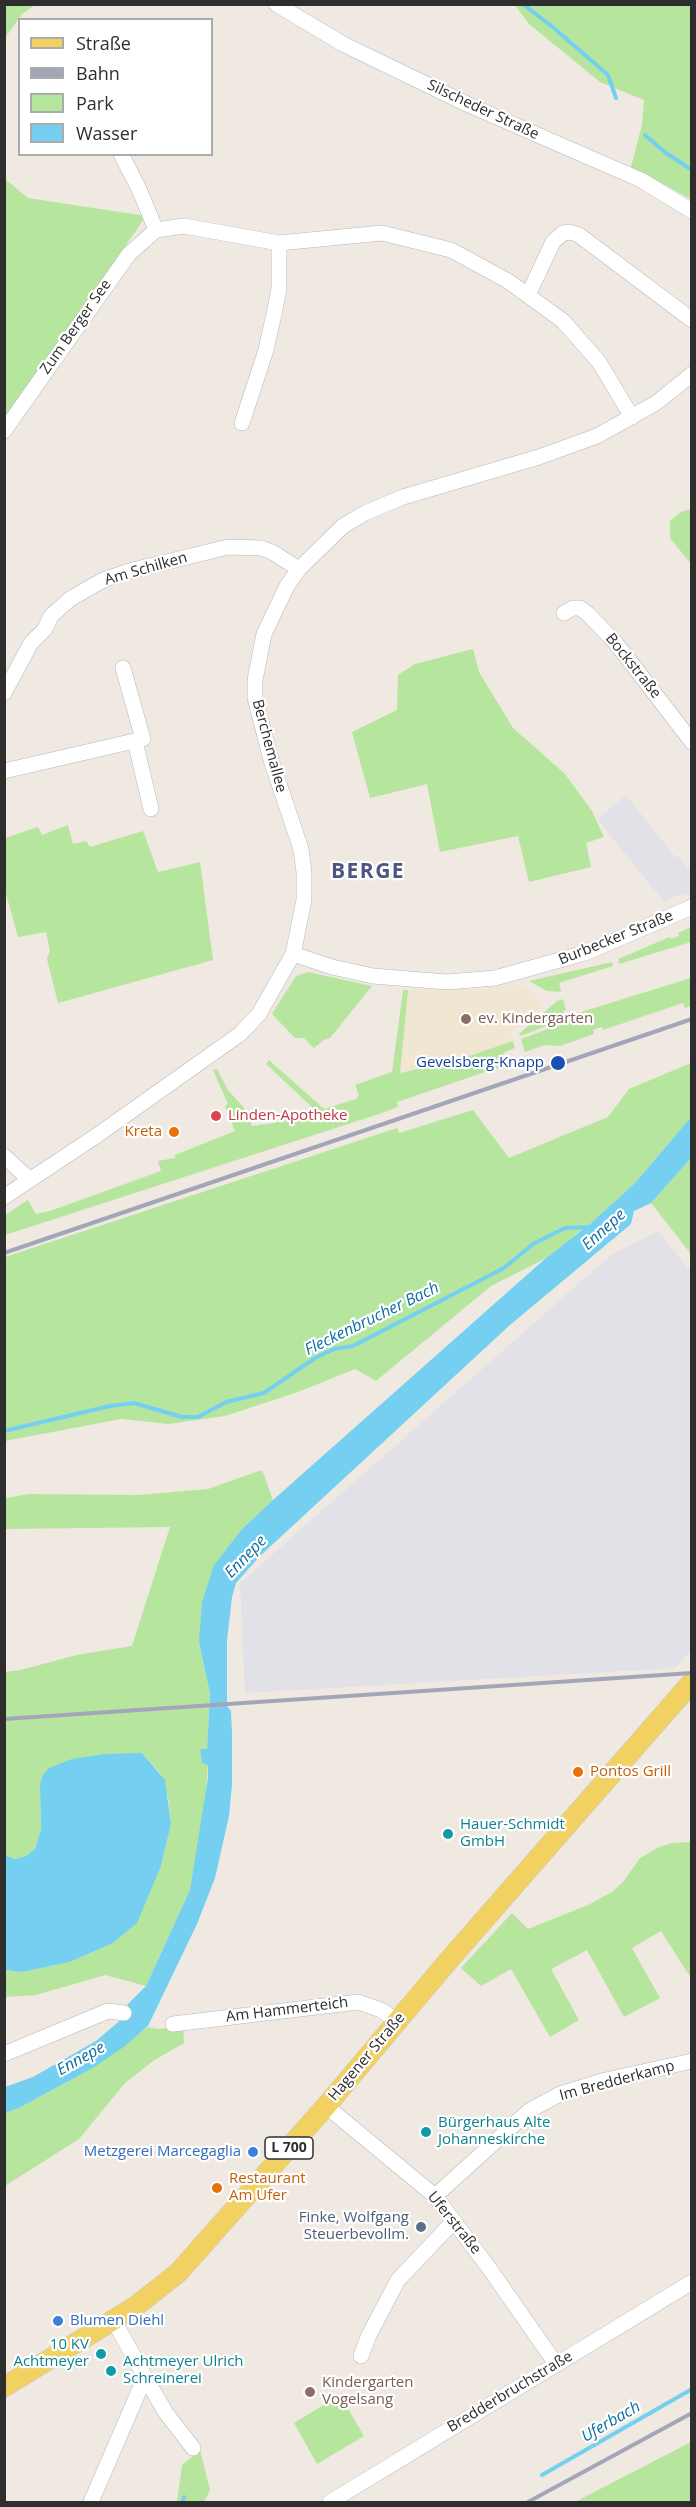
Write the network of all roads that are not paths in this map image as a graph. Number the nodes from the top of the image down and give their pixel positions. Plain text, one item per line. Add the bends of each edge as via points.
1 (280, 6) edge
2 (122, 156) edge
3 (692, 211) edge
4 (156, 230) junction
5 (279, 243) junction
6 (528, 295) junction
7 (692, 320) edge
8 (692, 375) edge
9 (632, 417) junction
10 (242, 423) dead end
11 (4, 431) edge
12 (299, 569) junction
13 (564, 613) dead end
14 (123, 668) dead end
15 (4, 693) edge
16 (135, 741) junction
17 (692, 742) edge
18 (4, 771) edge
19 (151, 809) dead end
20 (692, 907) edge
21 (293, 954) junction
22 (4, 1156) edge
23 (30, 1180) junction
24 (4, 1197) edge
25 (689, 1691) edge
26 (124, 2013) dead end
27 (397, 2021) junction
28 (173, 2024) dead end
29 (4, 2054) edge
30 (692, 2061) edge
31 (326, 2106) junction
32 (435, 2196) junction
33 (454, 2221) junction
34 (692, 2282) edge
35 (114, 2321) junction
36 (361, 2355) dead end
37 (556, 2364) junction
38 (145, 2377) junction
39 (4, 2386) edge
40 (193, 2448) dead end
41 (91, 2502) edge
42 (330, 2502) edge

1 - 3 street, Silscheder Straße via 343,44 469,105 641,180
2 - 4 street
4 - 5 street via 184,226
4 - 11 street, Zum Berger See via 122,263
5 - 6 street via 382,232 451,250
5 - 10 street via 279,290 266,350
6 - 7 street via 553,242 570,232
6 - 9 street via 563,321 599,362
8 - 9 street, Berchemallee
9 - 12 street, Berchemallee via 554,453 412,494 365,513 344,526
12 - 15 street, Am Schilken via 261,548 228,547 103,580 70,599 51,616 31,643
12 - 21 street, Berchemallee via 264,634 255,680 255,698 271,760 301,849 304,900
13 - 17 street, Bockstraße via 580,608 588,614 615,642
14 - 16 street via 143,739
16 - 18 street
16 - 19 street
20 - 21 street, Burbecker Straße via 585,954 495,978 447,981 373,976
21 - 23 street, Berchemallee via 259,1014 240,1034
22 - 23 street
23 - 24 street, Berchemallee
25 - 27 main road, Hagener Straße / L 700
26 - 29 street via 108,2011
27 - 28 street, Am Hammerteich via 358,2002
27 - 31 main road, Hagener Straße / L 700
30 - 32 street, Im Bredderkamp via 606,2080 560,2094 529,2110
31 - 32 street, Uferstraße
31 - 35 main road, Hagener Straße / L 700 via 178,2273
32 - 33 street, Uferstraße
33 - 36 street via 398,2280
33 - 37 street, Uferstraße
34 - 37 street, Bredderbruchstraße
35 - 38 street
35 - 39 main road, Hagener Straße / L 700
37 - 42 street, Bredderbruchstraße
38 - 40 street
38 - 41 street

